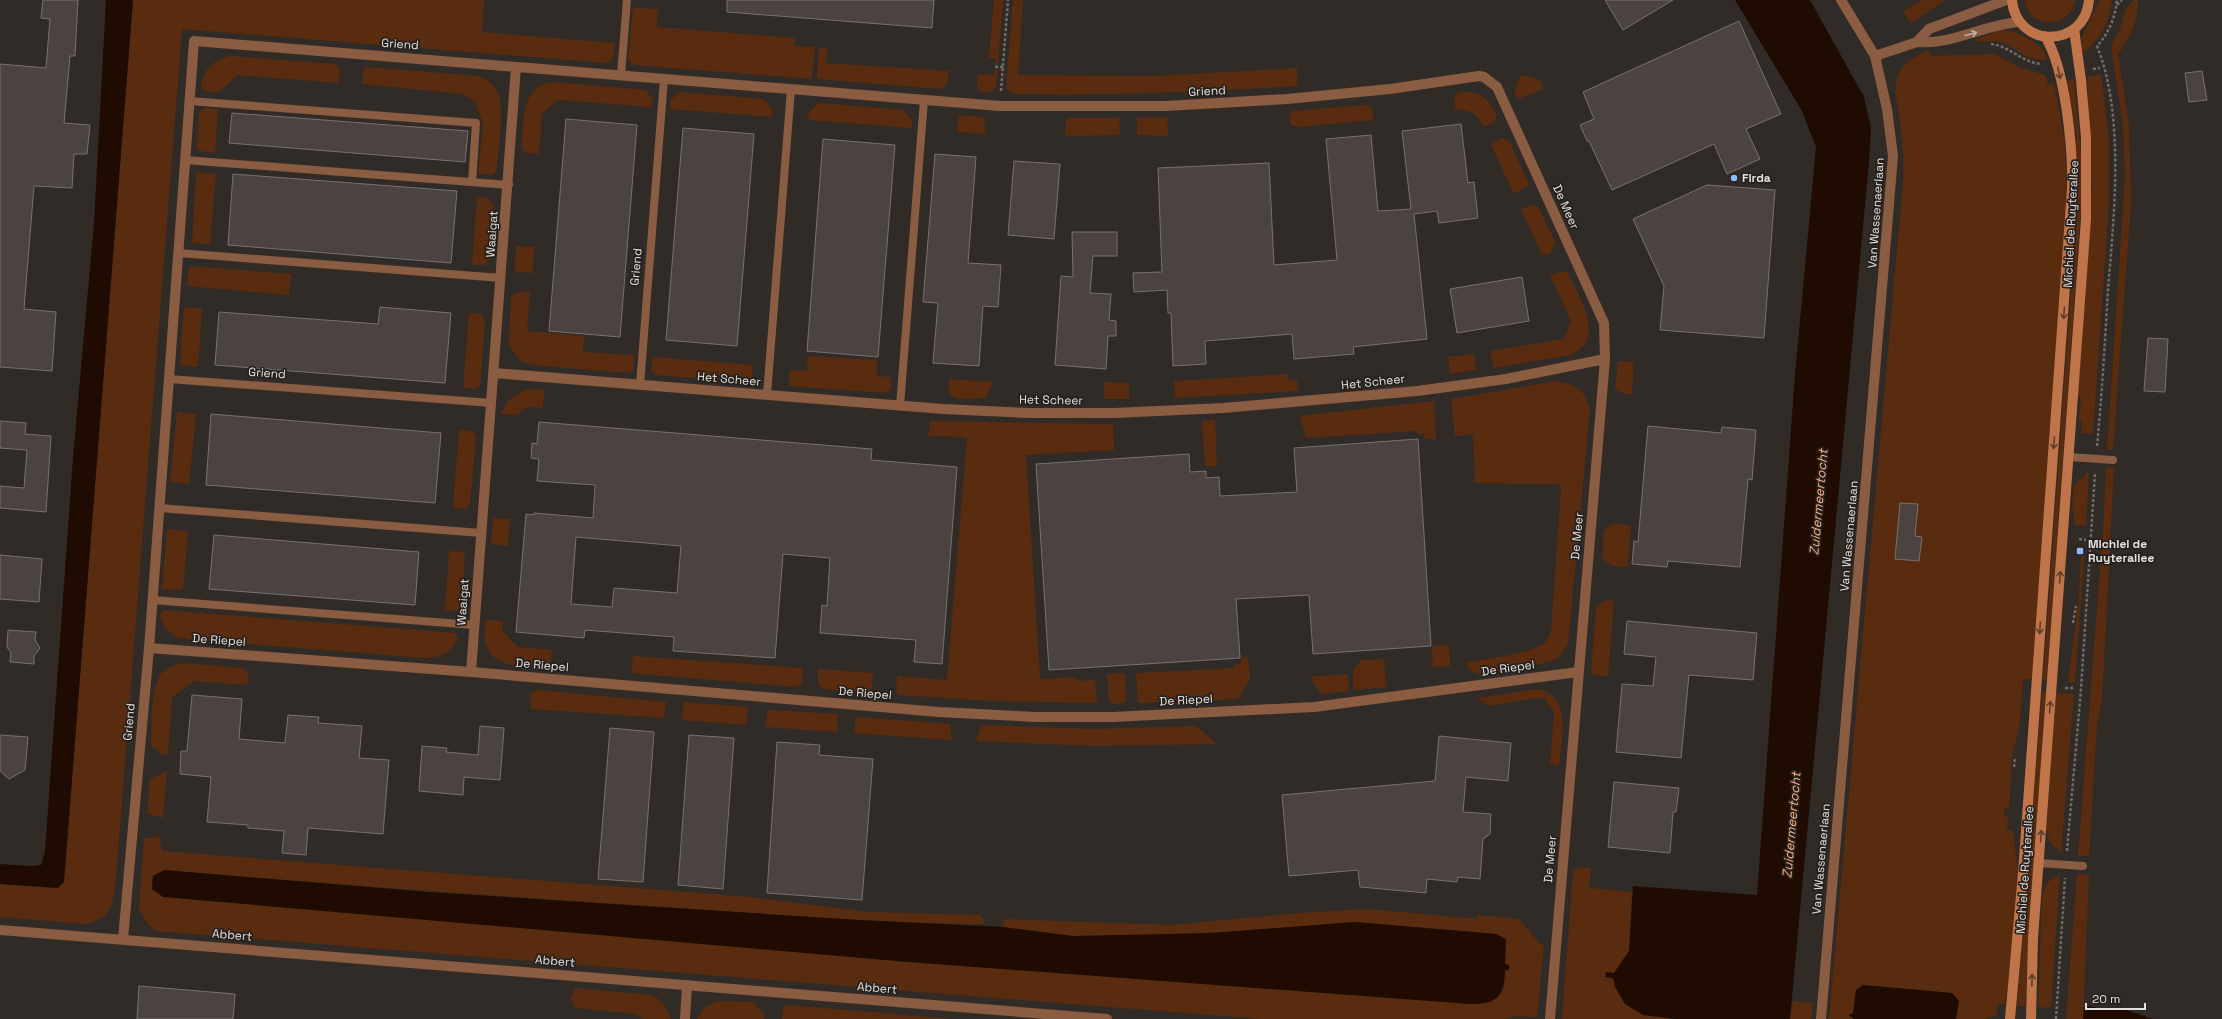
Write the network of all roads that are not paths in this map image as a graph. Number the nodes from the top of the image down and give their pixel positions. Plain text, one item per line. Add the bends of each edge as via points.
1 (627, 0) edge
2 (1841, 0) edge
3 (2006, 0) edge
4 (2012, 0) edge
5 (2089, 0) edge
6 (2020, 22) junction
7 (2074, 29) junction
8 (2045, 36) junction
9 (1917, 42) junction
10 (1875, 56) junction
11 (516, 66) junction
12 (621, 75) junction
13 (664, 79) junction
14 (1490, 80) joint
15 (791, 89) junction
16 (924, 100) junction
17 (189, 101) junction
18 (185, 160) junction
19 (472, 182) junction
20 (509, 185) junction
21 (178, 253) junction
22 (501, 278) junction
23 (1605, 359) junction
24 (494, 373) junction
25 (169, 379) junction
26 (640, 385) junction
27 (767, 395) junction
28 (492, 403) junction
29 (900, 406) junction
30 (2069, 456) junction
31 (2113, 460) dead end
32 (159, 508) junction
33 (481, 533) junction
34 (152, 600) junction
35 (474, 625) junction
36 (149, 648) junction
37 (471, 672) junction
38 (1578, 672) junction
39 (2039, 863) junction
40 (2083, 866) dead end
41 (0, 930) edge
42 (123, 939) junction
43 (687, 985) junction
44 (684, 1019) edge
45 (1107, 1019) edge
46 (1550, 1019) edge
47 (1821, 1019) edge
48 (2010, 1019) edge
49 (2031, 1019) edge

1 - 12 lane
2 - 10 street, Van Wassenaerlaan
3 - 9 street via 1929,29
4 - 6 main road
5 - 7 main road via 2084,17
6 - 8 main road via 2031,32
9 -> 6 street via 1933,43
7 - 8 main road via 2060,36
7 - 30 main road, Michiel de Ruyterallee via 2086,138 2087,191
8 -> 48 main road, Michiel de Ruyterallee via 2055,59 2066,111 2071,145 2072,189 2020,912
9 - 10 street
10 - 47 street, Van Wassenaerlaan via 1887,109 1893,156 1891,194
11 - 12 street, Griend
11 - 17 street, Griend via 194,41
11 - 20 street, Waaigat
12 - 13 street, Griend
13 - 15 street, Griend
13 - 26 lane, Griend
14 - 16 street, Griend via 1479,76 1336,95 1166,106 1000,106
14 - 23 street, De Meer via 1503,99 1604,323
15 - 16 street, Griend
15 - 27 lane
16 - 29 lane
17 - 18 street, Griend
17 - 19 lane via 476,123
18 - 19 lane
18 - 21 street, Griend
19 - 20 lane
20 - 22 street, Waaigat
21 - 22 lane
21 - 25 street, Griend
22 - 24 street, Waaigat
23 - 29 street, Het Scheer via 1506,379 1417,391 1223,408 1114,413 1029,413
23 - 38 street, De Meer
24 - 26 street, Het Scheer
24 - 28 street, Waaigat
25 - 28 lane, Griend
25 - 32 street, Griend
26 - 27 street, Het Scheer
27 - 29 street, Het Scheer
28 - 33 street, Waaigat
30 - 31 lane
39 -> 30 main road, Michiel de Ruyterallee
32 - 33 lane
32 - 34 street, Griend
33 - 35 street, Waaigat
34 - 35 lane
34 - 36 street, Griend
35 - 37 street, Waaigat
36 - 37 street, De Riepel
36 - 42 street, Griend
37 - 38 street, De Riepel via 938,712 1035,717 1113,717 1314,707
38 - 46 street, De Meer
39 - 40 lane
49 -> 39 main road, Michiel de Ruyterallee via 2033,938
41 - 42 street, Abbert
42 - 43 street, Abbert
43 - 44 street
43 - 45 street, Abbert

